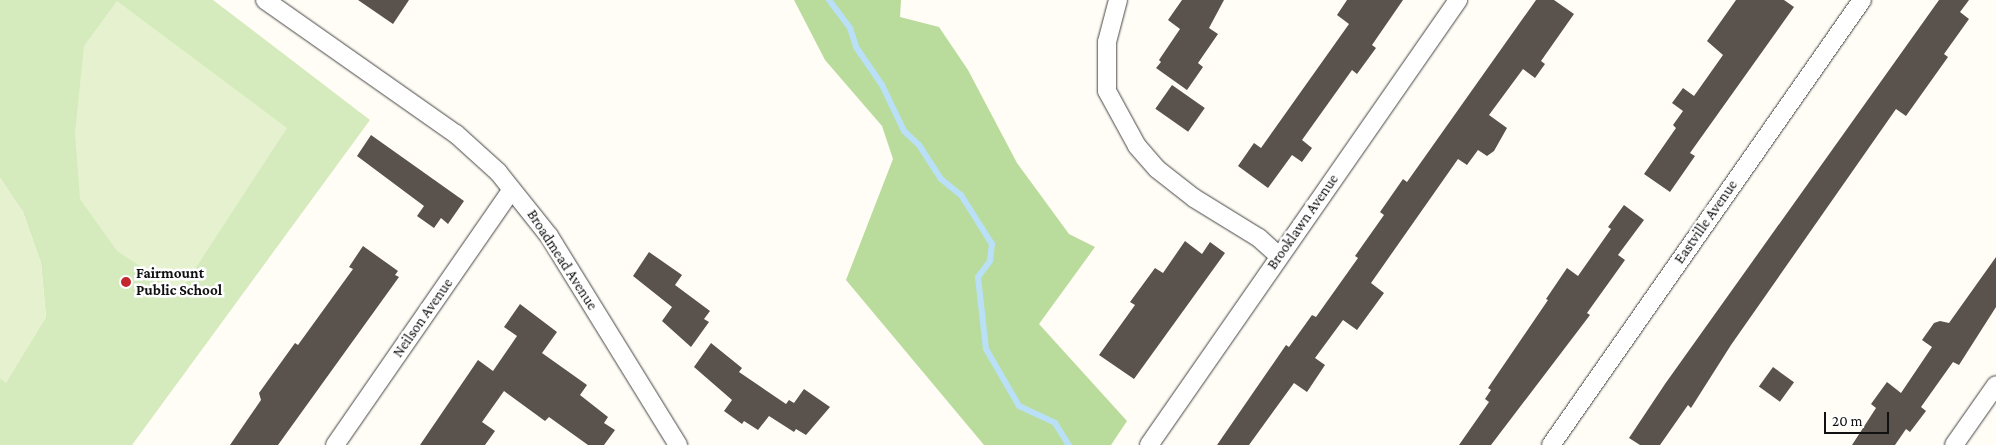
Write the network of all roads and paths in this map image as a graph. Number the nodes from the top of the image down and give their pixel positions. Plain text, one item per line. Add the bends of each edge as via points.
1 (265, 0) edge
2 (1118, 0) edge
3 (1458, 0) edge
4 (1862, 0) edge
5 (511, 191) junction
6 (1279, 256) junction
7 (1996, 385) edge
8 (335, 445) edge
9 (678, 445) edge
10 (1149, 445) edge
11 (1550, 445) edge
12 (1954, 445) edge

1 - 5 street, Broadmead Avenue via 456,134 498,172
2 - 6 street via 1107,42 1107,91 1137,146 1157,169 1194,198 1259,238
3 - 6 street, Brooklawn Avenue
4 - 11 street, Eastville Avenue
5 - 8 street, Neilson Avenue
5 - 9 street, Broadmead Avenue via 520,197 549,236
6 - 10 street, Brooklawn Avenue
7 - 12 street

